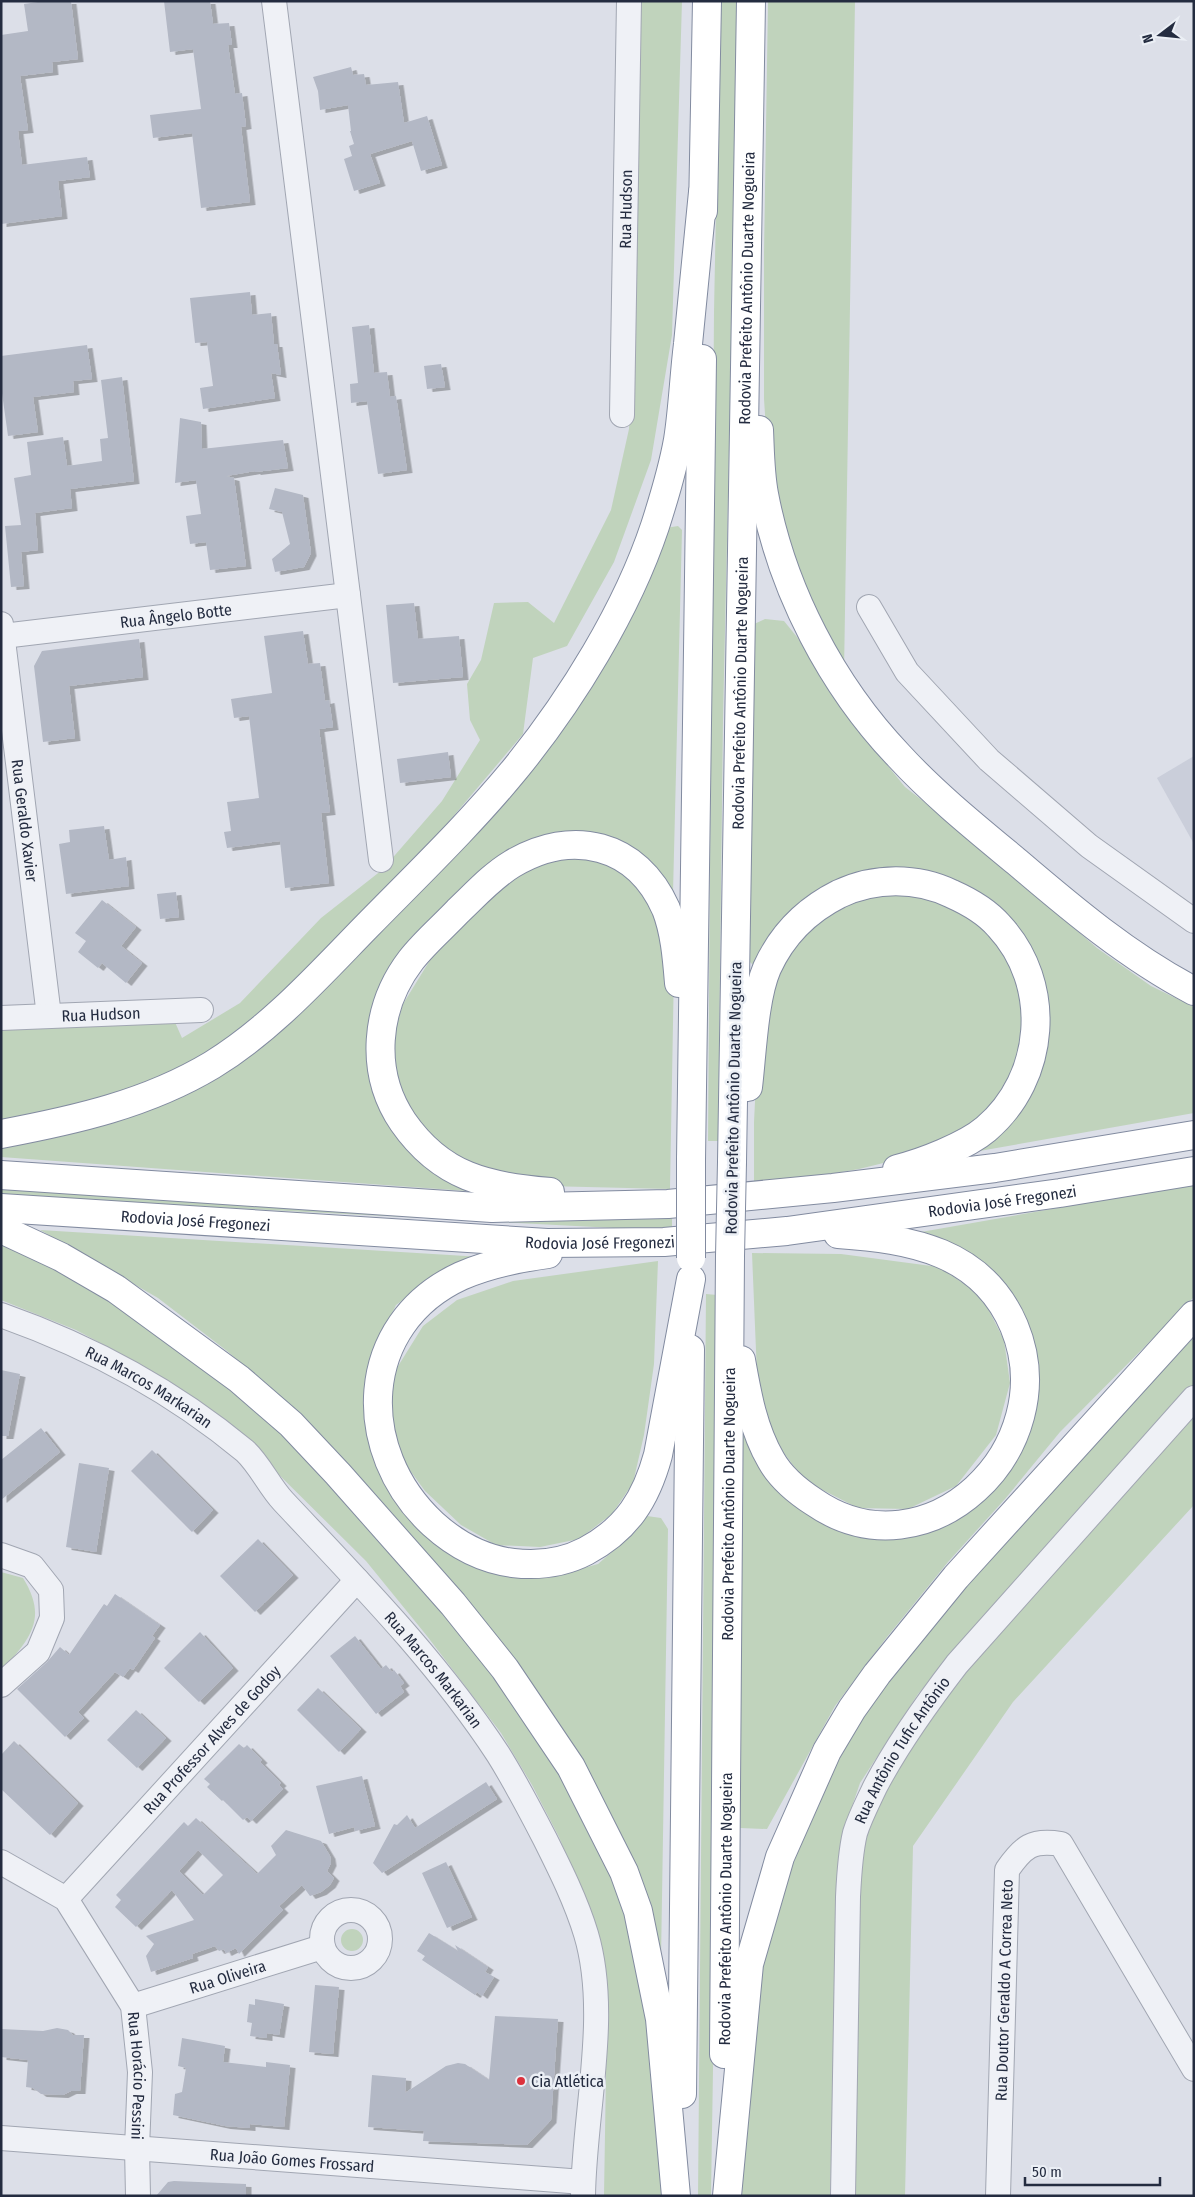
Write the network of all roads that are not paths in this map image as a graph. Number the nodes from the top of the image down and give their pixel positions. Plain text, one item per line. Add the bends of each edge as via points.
1 (274, 1) edge
2 (630, 1) edge
3 (707, 1) edge
4 (751, 1) edge
5 (746, 187) junction
6 (703, 192) junction
7 (622, 415) dead end
8 (348, 595) junction
9 (869, 607) dead end
10 (2, 630) edge
11 (380, 860) dead end
12 (1194, 921) edge
13 (1194, 991) edge
14 (201, 1010) dead end
15 (49, 1016) junction
16 (1, 1018) edge
17 (692, 1113) junction
18 (1, 1134) edge
19 (1194, 1135) edge
20 (732, 1162) junction
21 (1194, 1171) edge
22 (1, 1175) edge
23 (833, 1188) junction
24 (668, 1204) junction
25 (1, 1208) edge
26 (1, 1229) edge
27 (787, 1231) junction
28 (664, 1242) junction
29 (691, 1268) junction
30 (729, 1287) junction
31 (1, 1315) edge
32 (1194, 1315) edge
33 (1194, 1398) edge
34 (1, 1555) edge
35 (356, 1580) junction
36 (1, 1685) edge
37 (1, 1862) edge
38 (66, 1899) junction
39 (322, 1947) dead end
40 (134, 2006) junction
41 (1194, 2069) edge
42 (1, 2138) edge
43 (137, 2148) junction
44 (583, 2189) edge
45 (138, 2196) edge
46 (676, 2196) edge
47 (681, 2196) edge
48 (725, 2196) edge
49 (843, 2196) edge
50 (998, 2196) edge

1 - 8 street
2 - 7 street, Rua Hudson
3 - 6 highway
4 - 5 highway, Rodovia Prefeito Antônio Duarte Nogueira
5 - 13 highway via 764,493 790,582 837,677 868,720 937,795 1092,924 1139,958
5 - 20 highway, Rodovia Prefeito Antônio Duarte Nogueira
6 - 17 highway
6 - 18 highway via 678,440 656,524 641,566 610,628 566,700 516,769 467,823 254,1037 211,1066 140,1100 99,1113
8 - 10 street, Rua Ângelo Botte
8 - 11 street
9 - 12 street via 906,672 989,760 1089,846
10 - 15 street, Rua Geraldo Xavier
14 - 15 street, Rua Hudson
15 - 16 street, Rua Hudson
17 - 24 highway via 677,960 666,910 650,882 634,865 615,853 592,846 567,845 539,851 511,865 482,888 420,950 405,968 390,996 380,1043 380,1061 387,1090 409,1130 445,1164 459,1174 494,1186
17 - 29 highway, bridge
19 - 23 highway, Rodovia José Fregonezi via 995,1168
20 - 23 highway via 746,1106 757,1011 766,970 784,939 817,906 860,886 905,881 941,889 971,903 998,924 1025,967 1036,1023 1035,1045 1025,1076 997,1118 964,1143 901,1168
20 - 30 highway, Rodovia Prefeito Antônio Duarte Nogueira, bridge
21 - 27 highway, Rodovia José Fregonezi
22 - 24 highway, Rodovia José Fregonezi via 492,1208
23 - 24 highway, Rodovia José Fregonezi
25 - 28 highway, Rodovia José Fregonezi via 547,1243
26 - 46 highway via 62,1257 116,1289 238,1379 291,1424 389,1530 510,1676 571,1767 624,1872 638,1911 660,2019
27 - 28 highway, Rodovia José Fregonezi
27 - 30 highway via 851,1235 923,1246 963,1263 994,1292 1019,1338 1026,1366 1025,1382 1020,1416 1008,1449 977,1488 936,1514 892,1524 847,1519 805,1496 781,1475 757,1431
28 - 29 highway via 544,1255 488,1266 447,1284 413,1311 386,1352 379,1378 377,1411 381,1437 392,1470 425,1517 470,1550 520,1564 567,1559 592,1548 616,1529 639,1504 652,1477
29 - 47 highway
30 - 48 highway, Rodovia Prefeito Antônio Duarte Nogueira
31 - 35 street, Rua Marcos Markarian via 70,1342 176,1398 248,1453 281,1499
32 - 48 highway via 956,1577 877,1674 827,1751 780,1857 749,1964
33 - 49 street, Rua Antônio Tufic Antônio via 958,1664 923,1709 864,1809 851,1854 848,1897
34 - 36 street via 32,1566 51,1590 52,1618 38,1652
35 - 38 street, Rua Professor Alves de Godoy
35 - 44 street, Rua Marcos Markarian via 424,1654 498,1755 528,1806 574,1901 586,1936 594,1982 595,2025
37 - 38 street, Rua Horácio Pessini
38 - 40 street, Rua Horácio Pessini
39 - 40 street, Rua Oliveira
40 - 43 street, Rua Horácio Pessini via 140,2072
41 - 50 street, Rua Doutor Geraldo A Correa Neto via 1061,1844 1042,1841 1020,1851 1007,1870
42 - 43 street, Rua João Gomes Frossard
43 - 44 street, Rua João Gomes Frossard
43 - 45 street, Rua Horácio Pessini

